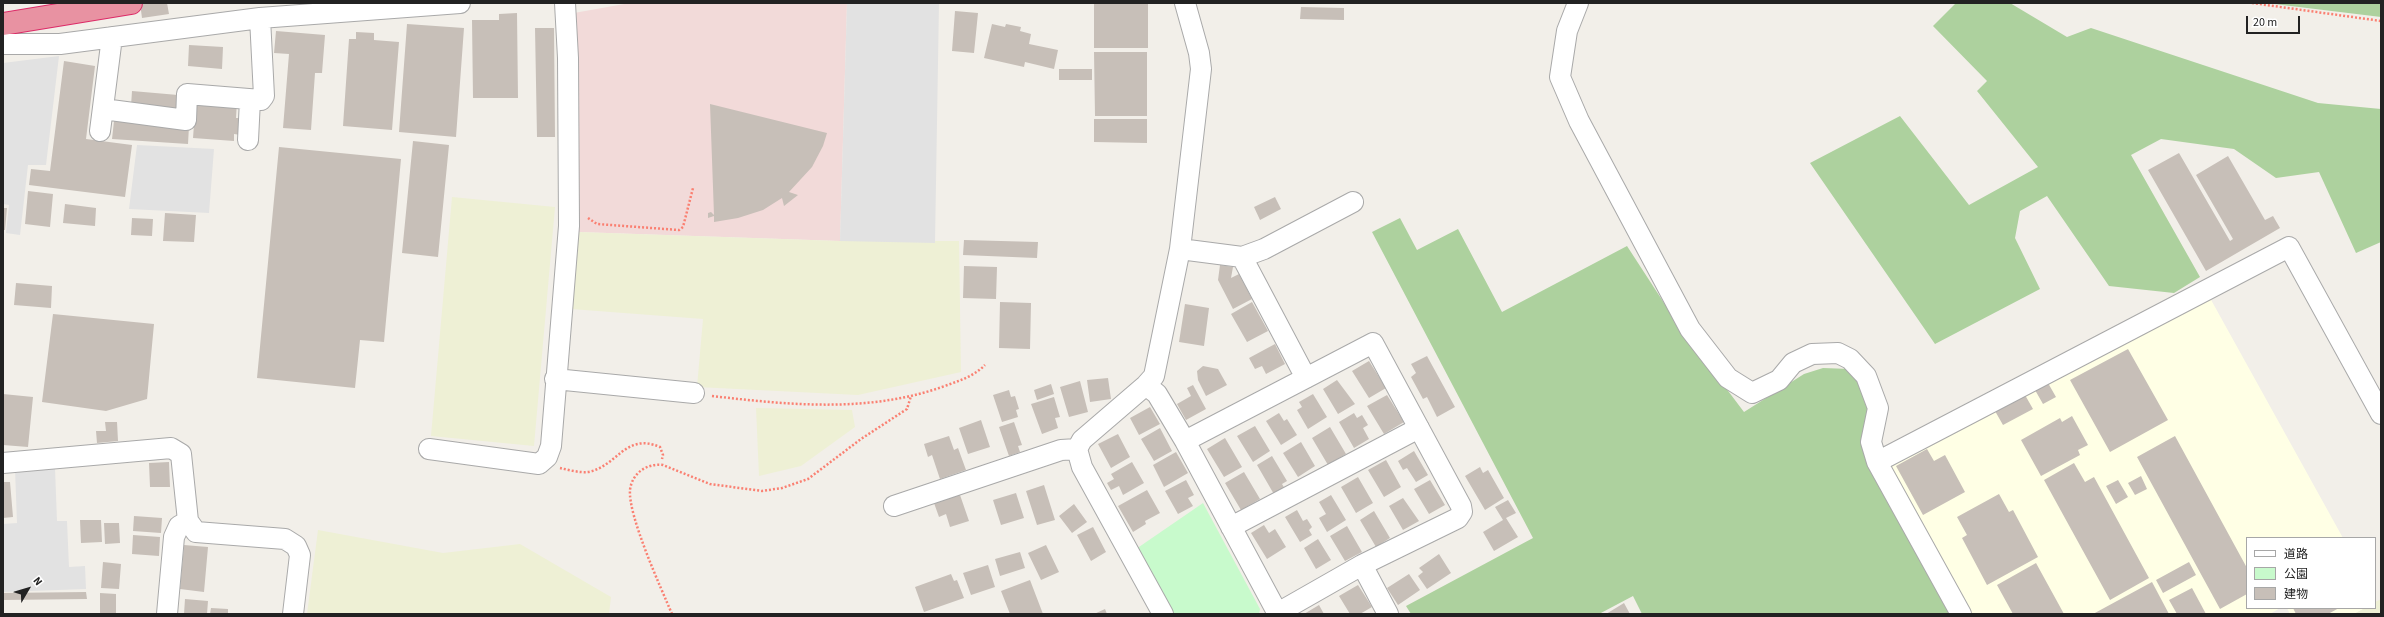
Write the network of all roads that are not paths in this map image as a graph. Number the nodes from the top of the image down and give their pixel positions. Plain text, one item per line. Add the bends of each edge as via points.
1 (130, 3) edge
2 (460, 3) edge
3 (565, 3) edge
4 (1185, 3) edge
5 (1578, 3) edge
6 (260, 18) junction
7 (3, 24) edge
8 (112, 37) junction
9 (3, 44) edge
10 (250, 100) junction
11 (103, 109) junction
12 (100, 131) dead end
13 (248, 140) dead end
14 (1353, 202) dead end
15 (1180, 249) junction
16 (1242, 257) junction
17 (1306, 378) junction
18 (555, 379) junction
19 (1146, 384) junction
20 (694, 394) road end
21 (2381, 414) edge
22 (1419, 428) junction
23 (1185, 441) junction
24 (429, 449) dead end
25 (1077, 450) junction
26 (1877, 462) junction
27 (3, 463) edge
28 (894, 506) dead end
29 (188, 521) junction
30 (1231, 527) junction
31 (1362, 565) junction
32 (167, 614) edge
33 (293, 614) edge
34 (1163, 614) edge
35 (1277, 614) edge
36 (1388, 614) edge
37 (1961, 614) edge

1 - 7 highway
2 - 6 street
3 - 18 street via 571,189
4 - 15 street via 1201,69
5 - 26 street via 1567,31 1560,77 1579,122 1690,329 1728,378 1752,393 1779,380 1793,363 1812,354 1838,353 1850,359 1866,376 1878,408 1871,442
6 - 8 street
6 - 10 street via 264,96 261,100
8 - 9 street via 60,44
8 - 11 street
10 - 11 street via 188,94 186,120
10 - 13 street
11 - 12 street
14 - 16 street via 1264,249
15 - 16 street
15 - 19 street via 1154,376
16 - 17 street
17 - 22 street via 1373,343
17 - 23 street
18 - 20 street
18 - 24 street via 551,446 548,457 539,464
19 - 23 street via 1157,394
19 - 25 street via 1082,440
21 - 26 street via 2289,247
22 - 30 street
22 - 31 street via 1462,512 1458,518
23 - 30 street
25 - 28 street via 1061,450
25 - 34 street via 1082,467
26 - 37 street
27 - 29 street via 171,448 180,454
29 - 32 street via 178,526 174,537
29 - 33 street via 196,532 285,539 296,546 300,555
30 - 35 street
31 - 35 street
31 - 36 street

